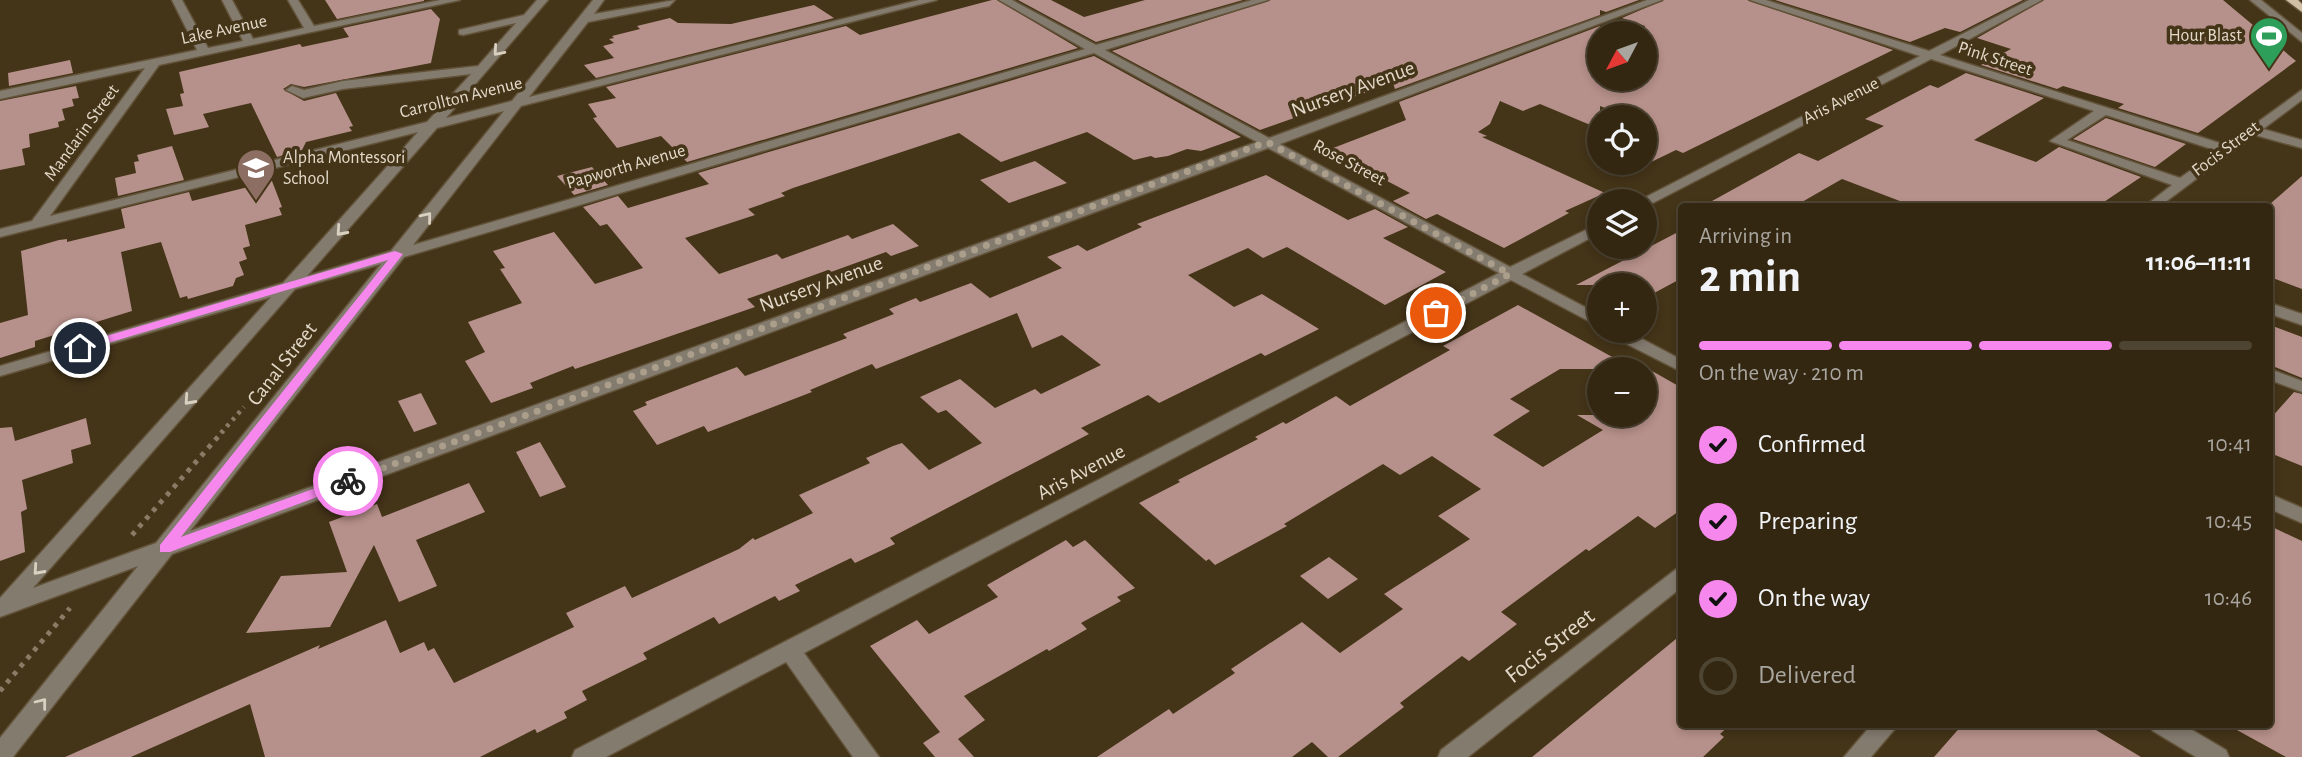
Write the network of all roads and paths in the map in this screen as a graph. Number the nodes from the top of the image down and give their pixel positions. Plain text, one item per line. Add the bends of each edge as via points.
1 (177, 0) edge
2 (227, 0) edge
3 (293, 0) edge
4 (455, 0) edge
5 (543, 0) edge
6 (599, 0) edge
7 (670, 0) edge
8 (932, 0) edge
9 (1004, 0) edge
10 (1263, 0) edge
11 (1657, 0) edge
12 (1755, 0) edge
13 (2037, 0) edge
14 (2255, 0) edge
15 (2291, 0) edge
16 (2302, 9) edge
17 (529, 17) junction
18 (584, 19) junction
19 (311, 30) junction
20 (463, 32) dead end
21 (2302, 39) edge
22 (250, 43) junction
23 (1095, 50) junction
24 (204, 52) junction
25 (1929, 56) junction
26 (155, 63) junction
27 (483, 69) junction
28 (292, 90) dead end
29 (2302, 94) edge
30 (0, 95) edge
31 (518, 103) junction
32 (2102, 111) junction
33 (435, 124) junction
34 (2252, 130) junction
35 (1267, 142) junction
36 (2302, 144) edge
37 (2226, 149) junction
38 (2181, 183) junction
39 (1657, 197) edge
40 (2155, 203) edge
41 (37, 224) junction
42 (0, 233) edge
43 (1587, 234) edge
44 (398, 254) junction
45 (1510, 274) junction
46 (293, 285) junction
47 (2273, 309) edge
48 (1587, 315) edge
49 (2302, 320) edge
50 (1637, 343) edge
51 (1678, 365) edge
52 (0, 371) edge
53 (2273, 375) edge
54 (2302, 387) edge
55 (2273, 502) edge
56 (2302, 516) edge
57 (165, 548) junction
58 (1678, 578) edge
59 (1, 610) edge
60 (790, 650) junction
61 (1883, 728) edge
62 (2168, 728) edge
63 (0, 756) edge
64 (584, 757) edge
65 (866, 757) edge
66 (1450, 757) edge
67 (1856, 757) edge
68 (2217, 757) edge

1 - 24 street
2 - 22 street
3 - 19 street
4 - 19 street, Lake Avenue
5 - 17 street, Canal Street
6 - 18 street, Canal Street
7 - 18 street
8 - 31 street, Carrollton Avenue
9 - 23 street, Rose Street
10 - 23 street, Papworth Avenue
11 - 35 street, Nursery Avenue
12 - 25 street, Pink Street
13 - 25 street, Aris Avenue
14 - 21 street
15 - 16 main road
17 - 20 street
17 -> 27 street, Canal Street
18 - 31 street, Canal Street
19 - 22 street, Lake Avenue
22 - 24 street, Lake Avenue
23 - 35 street, Rose Street
23 - 44 street, Papworth Avenue
24 - 26 street, Lake Avenue
25 - 32 street, Pink Street
25 - 39 street, Aris Avenue
26 - 30 street, Lake Avenue
26 - 41 street, Mandarin Street
27 - 28 street via 303,94
27 - 33 street, Canal Street
29 - 34 street, Focis Street
31 - 33 street, Carrollton Avenue
44 -> 31 street, Canal Street
32 - 37 street, Pink Street
32 - 38 street via 2057,141
33 - 41 street, Carrollton Avenue
33 -> 46 street, Canal Street
34 - 36 street
34 - 37 street, Focis Street
35 - 45 street, Rose Street
35 - 57 street, Nursery Avenue
37 - 38 street, Focis Street
38 - 40 street, Focis Street
41 - 42 street, Carrollton Avenue
43 - 45 street, Aris Avenue
44 - 46 street, Papworth Avenue
44 - 57 street, Canal Street
45 - 48 street, Rose Street
45 - 60 street, Aris Avenue
46 - 52 street, Papworth Avenue
46 -> 59 street, Canal Street
47 - 49 street
50 - 51 street
53 - 54 street
55 - 56 street
57 - 59 street, Nursery Avenue
63 -> 57 street, Canal Street
58 - 66 street, Focis Street
60 - 64 street, Aris Avenue
60 - 65 street
61 - 67 street
62 - 68 street

